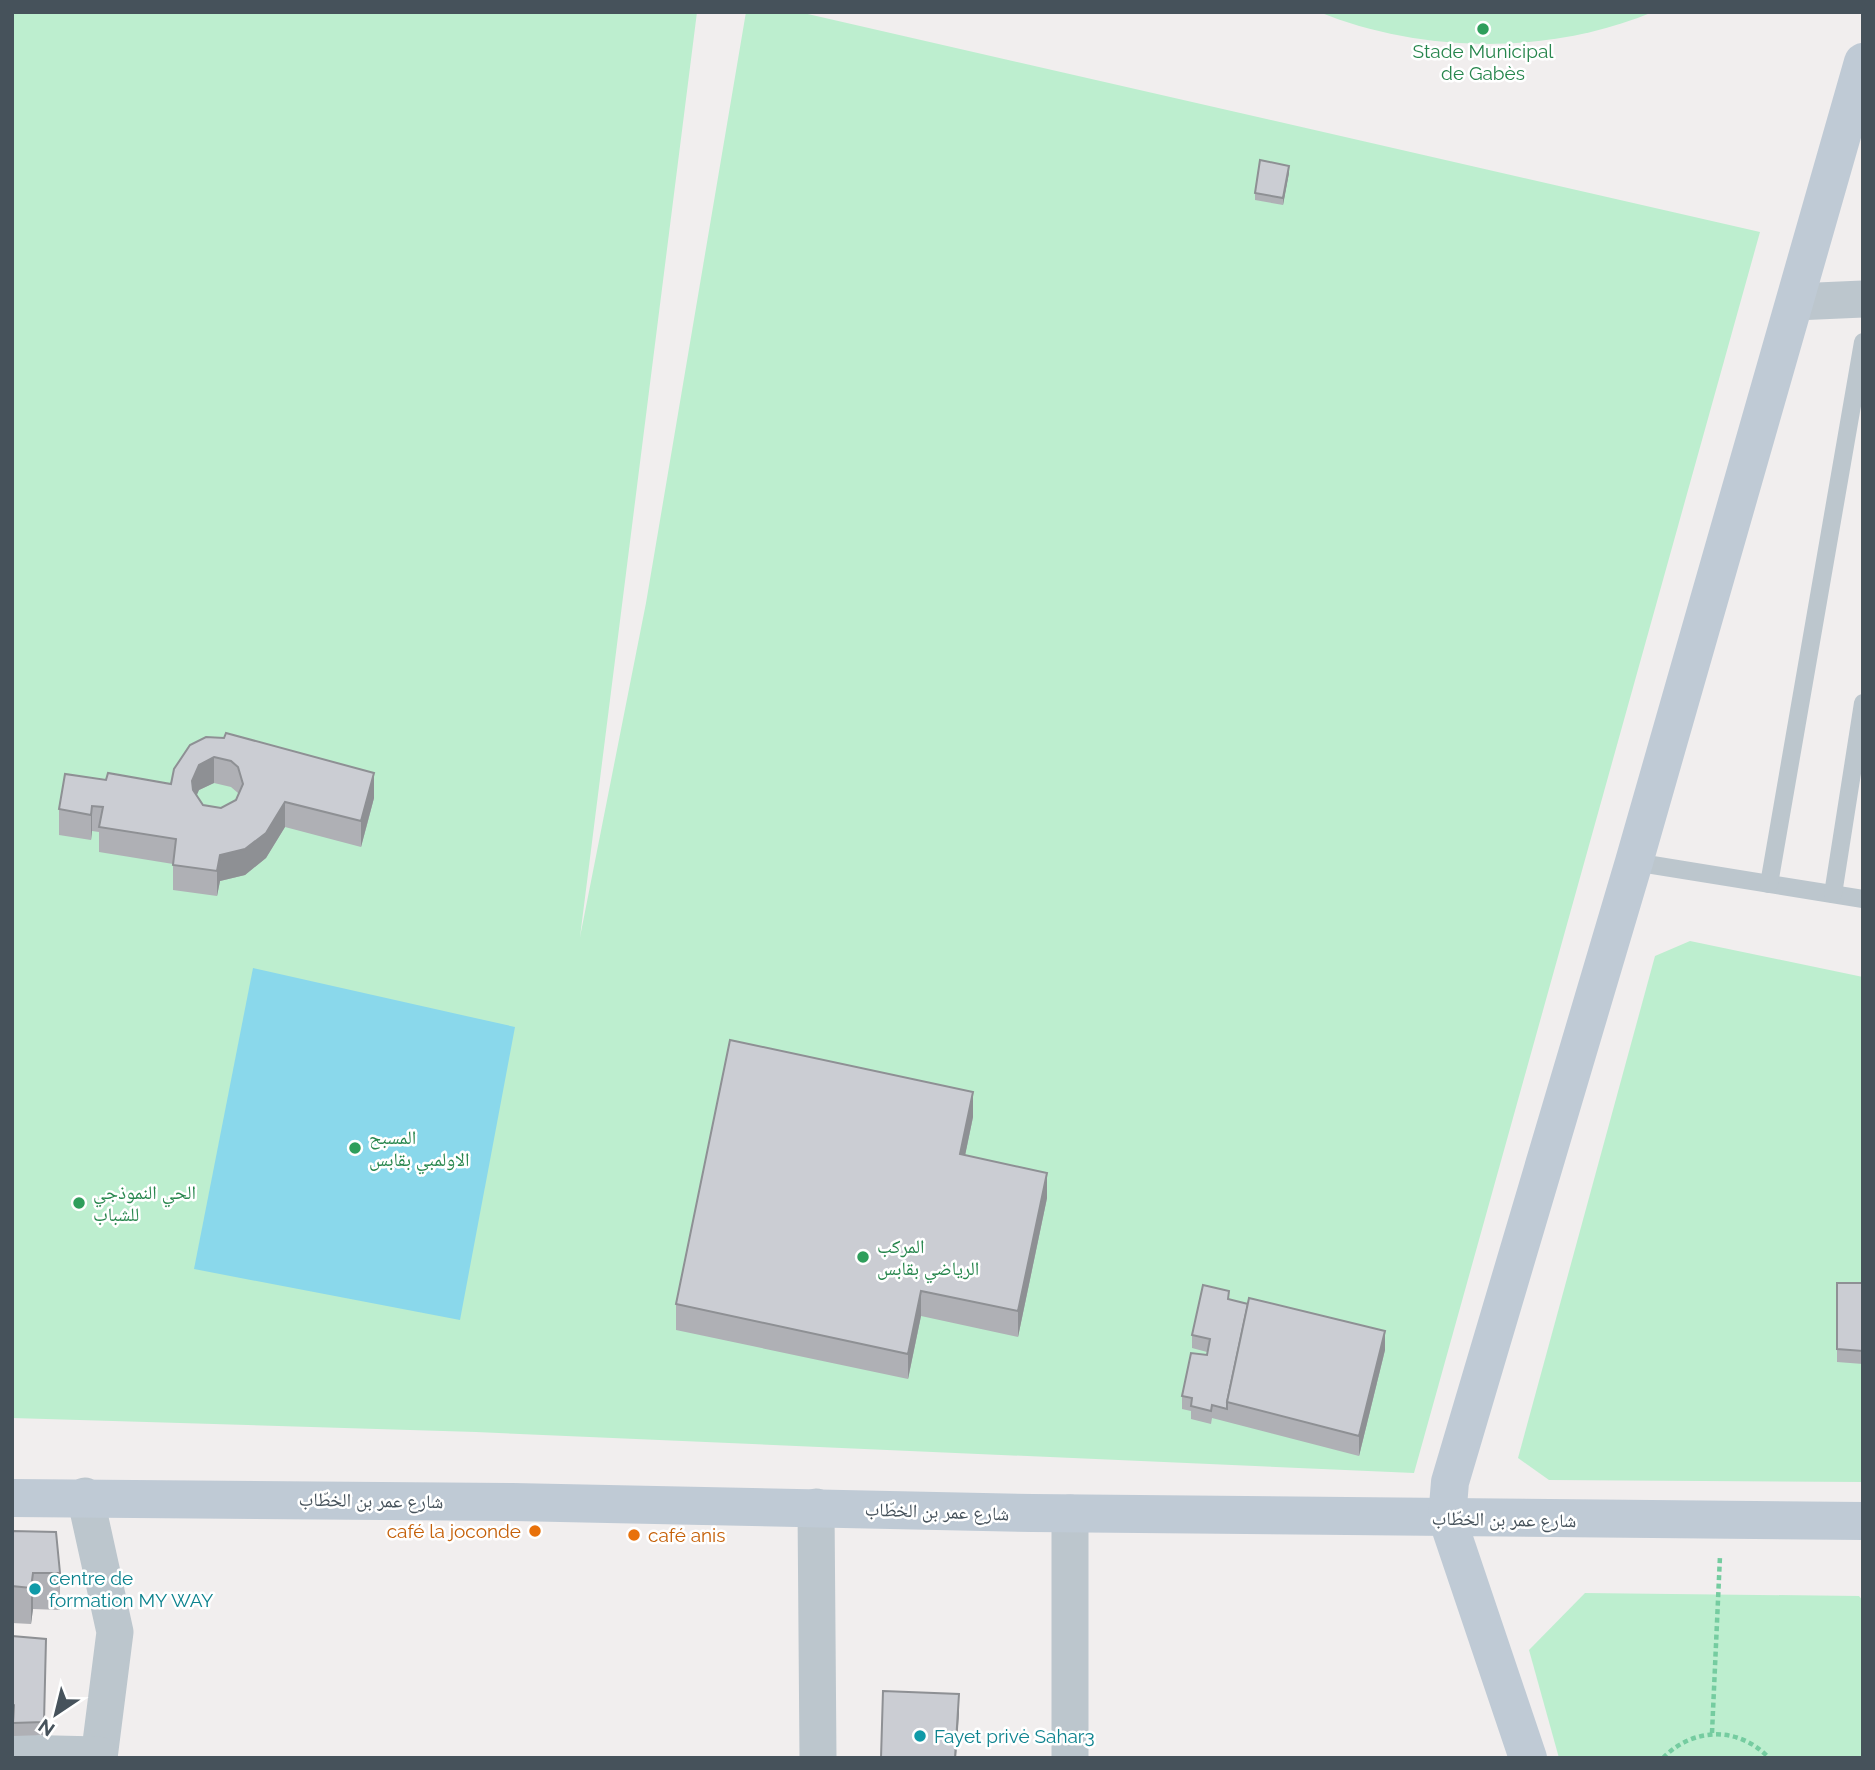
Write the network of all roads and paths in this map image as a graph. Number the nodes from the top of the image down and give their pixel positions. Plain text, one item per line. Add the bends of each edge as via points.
1 (1863, 62) edge
2 (1863, 299) edge
3 (1795, 302) junction
4 (1863, 342) edge
5 (1863, 703) edge
6 (1634, 862) junction
7 (1769, 884) junction
8 (1833, 894) junction
9 (1863, 899) edge
10 (85, 1496) junction
11 (12, 1498) edge
12 (816, 1507) junction
13 (1070, 1513) junction
14 (1447, 1518) junction
15 (1722, 1520) junction
16 (1863, 1521) edge
17 (1712, 1733) junction
18 (12, 1753) edge
19 (99, 1756) edge
20 (818, 1758) edge
21 (1070, 1758) edge
22 (1528, 1758) edge
23 (1663, 1758) edge
24 (1769, 1758) edge

1 - 3 street
2 - 3 street
3 - 6 street
4 - 7 lane
5 - 8 lane
6 - 7 lane
6 - 14 street via 1450,1482
7 - 8 lane
8 - 9 lane
10 - 11 street, شارع عمر بن الخطّاب
10 - 12 street, شارع عمر بن الخطّاب
10 - 19 street via 115,1632
12 - 13 street, شارع عمر بن الخطّاب
12 - 20 street
13 - 14 street, شارع عمر بن الخطّاب
13 - 21 street
14 - 15 street, شارع عمر بن الخطّاب
14 - 22 street
15 - 16 street, شارع عمر بن الخطّاب
15 - 17 path
17 - 23 path via 1678,1744
17 - 24 path via 1747,1741
18 - 19 street

